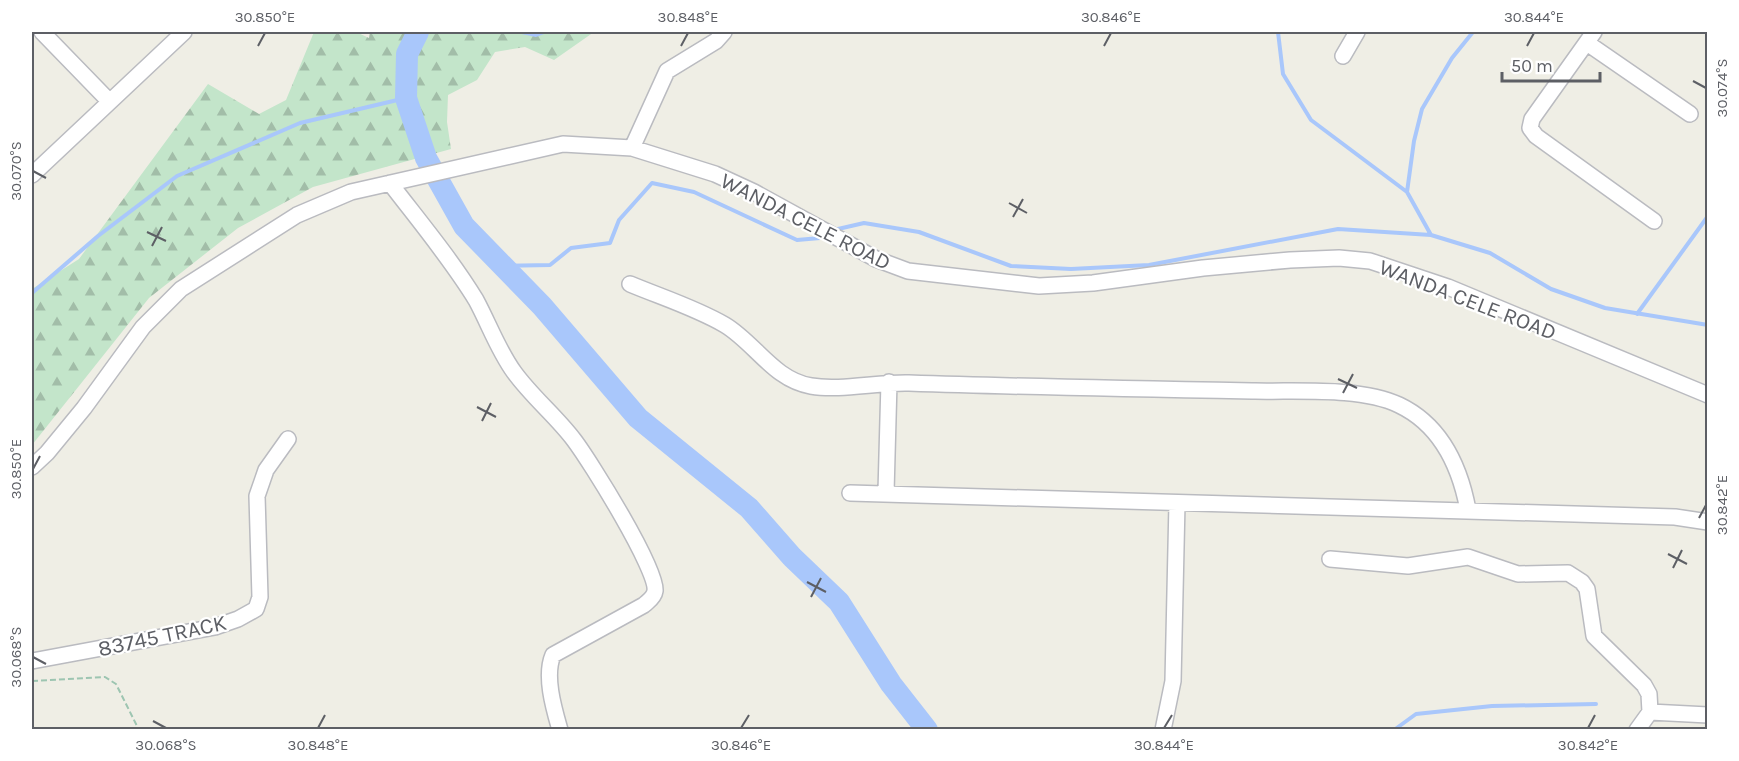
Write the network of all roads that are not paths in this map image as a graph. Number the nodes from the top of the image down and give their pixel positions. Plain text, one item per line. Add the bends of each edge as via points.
1 (42, 32) edge
2 (184, 32) edge
3 (724, 32) edge
4 (1357, 32) edge
5 (1590, 37) edge
6 (1342, 56) dead end
7 (109, 101) junction
8 (1690, 114) dead end
9 (632, 148) junction
10 (32, 175) edge
11 (390, 183) junction
12 (1654, 221) dead end
13 (630, 284) dead end
14 (888, 382) junction
15 (1707, 395) edge
16 (288, 439) dead end
17 (32, 467) edge
18 (886, 492) junction
19 (850, 493) dead end
20 (1177, 503) junction
21 (1468, 510) junction
22 (1707, 522) edge
23 (1330, 559) dead end
24 (32, 661) edge
25 (1650, 712) junction
26 (1707, 715) edge
27 (560, 729) edge
28 (1163, 729) edge
29 (1637, 729) edge

1 - 7 street
2 - 7 street
3 - 9 street via 716,41 666,71
4 - 6 street
5 - 8 street
5 - 12 street via 1532,119 1530,128
7 - 10 street
9 - 11 street, WANDA CELE ROAD via 563,144
9 - 15 street, WANDA CELE ROAD via 725,179 876,259 908,271 1039,286 1290,260 1370,261 1448,288
11 - 17 street, WANDA CELE ROAD via 322,202 181,289 144,327 84,408
11 - 27 street via 476,301 513,371 574,440 641,550 652,580 653,597 644,605 553,655 549,664
13 - 14 street via 722,323 794,382 813,387
14 - 18 street
14 - 21 street via 1298,392 1382,399 1412,412 1441,440 1458,472
16 - 24 street, 83745 TRACK via 266,470 257,496 260,597 256,609 215,627
18 - 19 street
18 - 20 street
20 - 21 street
20 - 28 street via 1173,681
21 - 22 street
23 - 25 street via 1408,566 1468,557 1518,574 1568,573 1587,590 1594,636 1644,685
25 - 26 street
25 - 29 street

